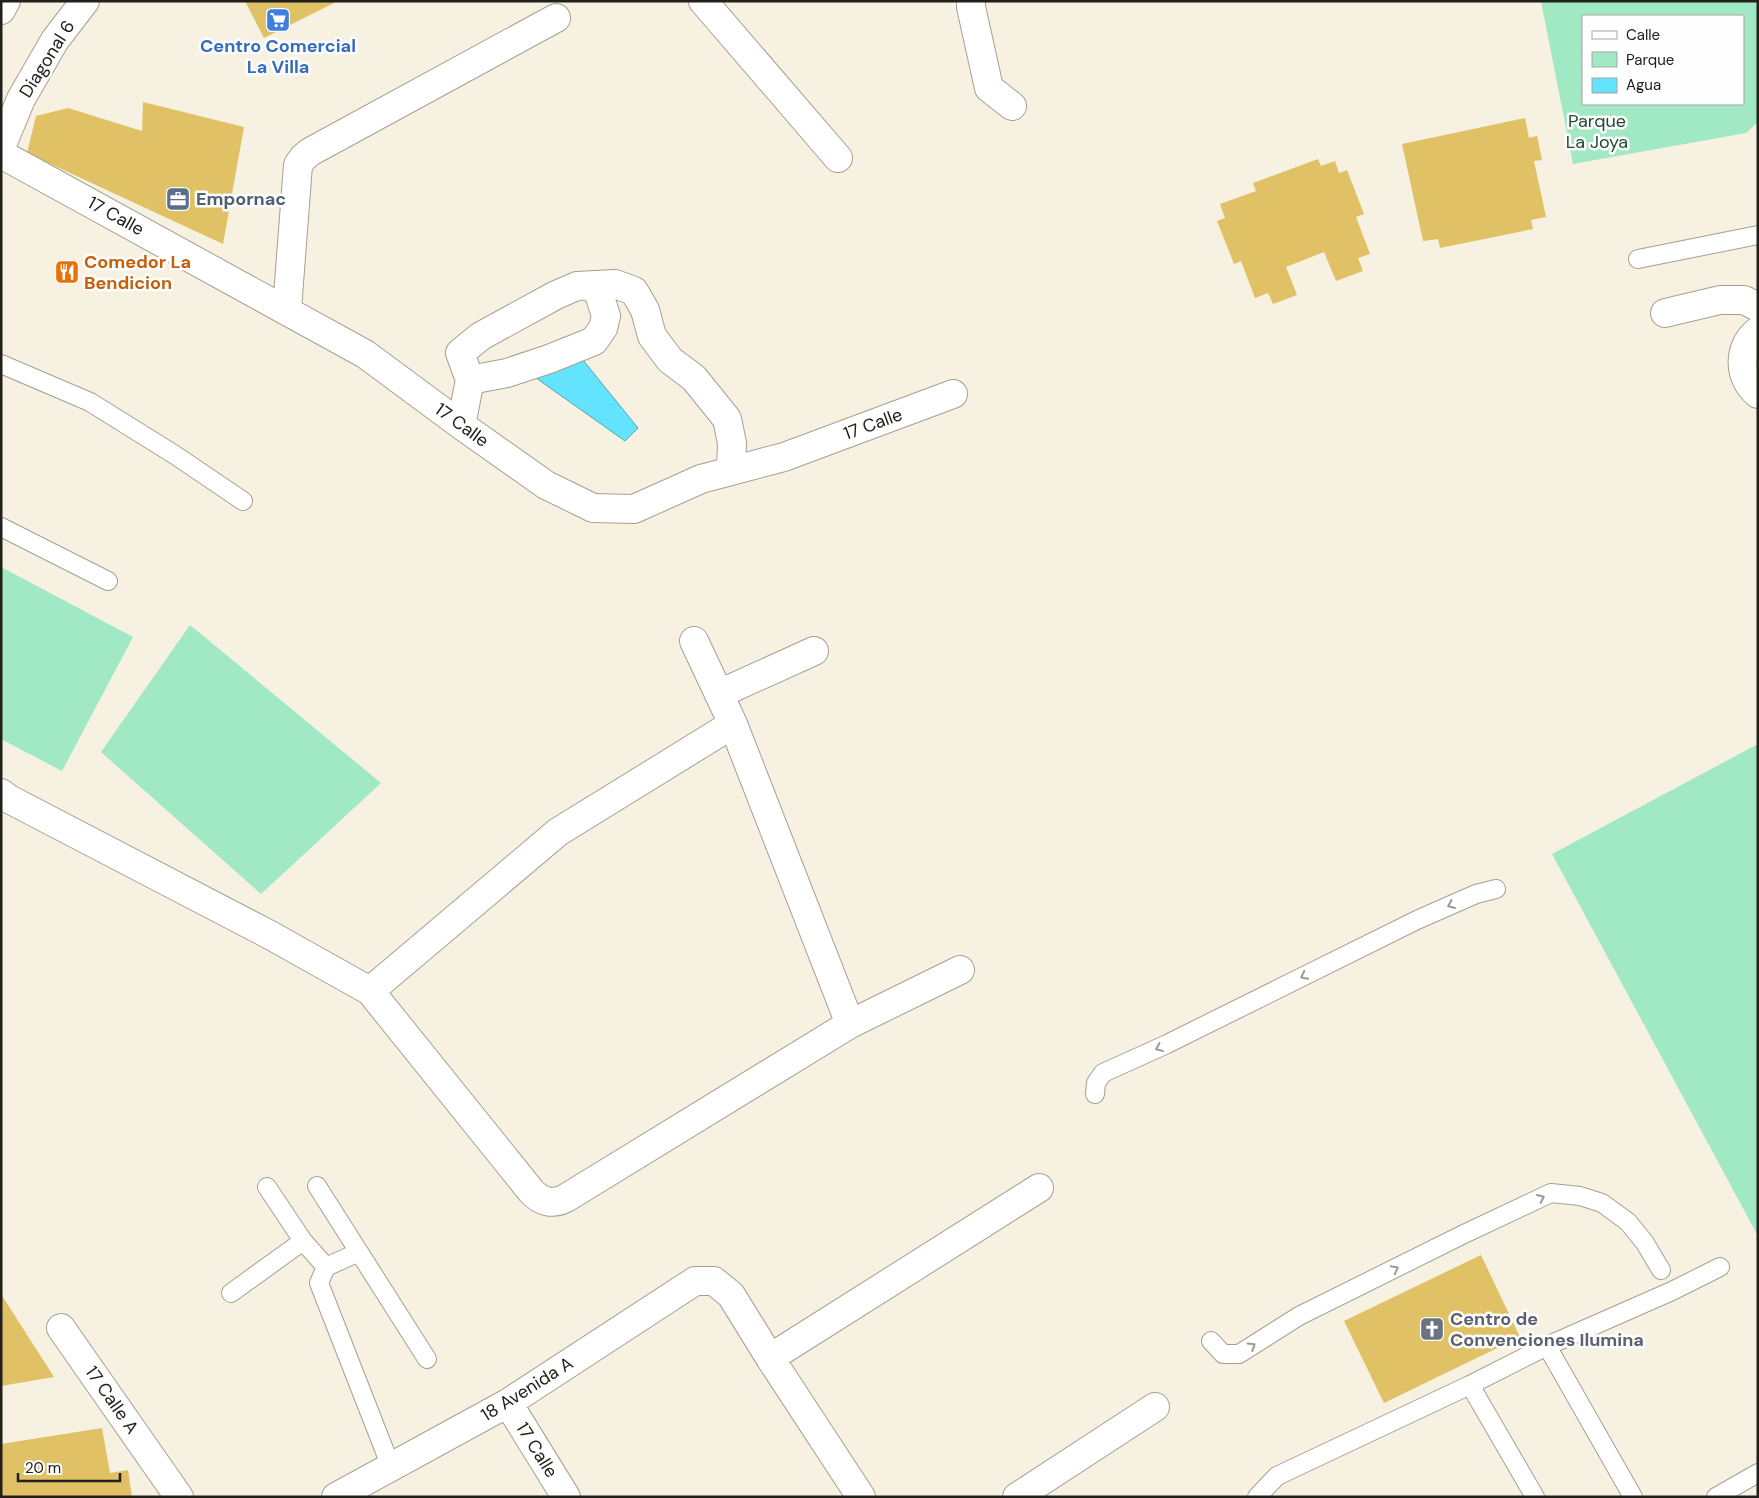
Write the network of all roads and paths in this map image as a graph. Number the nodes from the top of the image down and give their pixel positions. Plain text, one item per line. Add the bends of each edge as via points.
1 (6, 1) edge
2 (85, 1) edge
3 (703, 1) edge
4 (971, 1) edge
5 (1, 10) edge
6 (556, 18) dead end
7 (1012, 106) dead end
8 (1, 147) edge
9 (1, 154) edge
10 (838, 158) dead end
11 (1758, 235) edge
12 (1638, 259) dead end
13 (593, 286) junction
14 (1758, 307) edge
15 (287, 309) junction
16 (1665, 313) dead end
17 (1758, 331) edge
18 (1, 364) edge
19 (470, 380) junction
20 (953, 394) dead end
21 (1758, 394) edge
22 (461, 425) junction
23 (731, 471) junction
24 (243, 502) dead end
25 (1, 527) edge
26 (108, 580) dead end
27 (694, 641) dead end
28 (814, 652) dead end
29 (719, 694) junction
30 (733, 724) junction
31 (4, 797) edge
32 (1496, 889) dead end
33 (960, 970) dead end
34 (370, 992) junction
35 (850, 1024) junction
36 (1095, 1094) dead end
37 (316, 1186) dead end
38 (267, 1187) dead end
39 (1039, 1188) dead end
40 (303, 1241) junction
41 (359, 1252) junction
42 (326, 1266) junction
43 (1720, 1267) dead end
44 (1661, 1270) dead end
45 (231, 1293) dead end
46 (61, 1328) dead end
47 (1211, 1341) dead end
48 (1547, 1346) junction
49 (770, 1358) junction
50 (428, 1359) dead end
51 (1470, 1385) junction
52 (508, 1403) junction
53 (1155, 1406) dead end
54 (391, 1466) junction
55 (1758, 1473) edge
56 (179, 1497) edge
57 (336, 1497) edge
58 (566, 1497) edge
59 (861, 1497) edge
60 (1017, 1497) edge
61 (1257, 1497) edge
62 (1534, 1497) edge
63 (1633, 1497) edge
64 (1716, 1497) edge

1 - 5 street
2 - 8 street, Diagonal 6 via 40,65 21,99
3 - 10 street
4 - 7 street via 989,88
6 - 15 street via 303,158 298,165
9 - 15 street, 17 Calle
11 - 12 lane
13 - 19 street via 577,286 482,336 460,353
13 - 19 street via 606,316 594,341 507,373
13 - 23 street via 615,284 634,291 645,310 652,336 670,360 694,378 727,419 732,443
14 - 16 street via 1744,300 1720,300
15 - 22 street, 17 Calle via 365,354
17 - 21 street via 1751,336 1743,352 1742,371 1750,387
18 - 24 lane via 90,402
19 - 22 street
20 - 23 street, 17 Calle via 784,457
22 - 23 street, 17 Calle via 546,485 593,508 634,509 701,479
25 - 26 lane
27 - 29 street
28 - 29 street
29 - 30 street
30 - 34 street via 558,832
30 - 35 street
31 - 34 street
32 -> 36 lane via 1476,894 1417,920 1103,1073 1096,1083
33 - 35 street
34 - 35 street via 531,1191 550,1202 561,1201
37 - 41 lane
38 - 40 lane
39 - 49 street
40 - 42 lane
40 - 45 lane
41 - 42 lane
41 - 50 lane
42 - 54 lane via 319,1283
43 - 48 lane
47 -> 44 lane via 1223,1354 1239,1354 1299,1316 1551,1193 1580,1196 1602,1203 1628,1222
46 - 56 street, 17 Calle A
48 - 51 lane
48 - 63 lane
49 - 52 street, 18 Avenida A via 731,1295 714,1281 695,1281
49 - 59 street
51 - 61 lane via 1277,1476
51 - 62 lane
52 - 54 street, 18 Avenida A
52 - 58 street, 17 Calle
53 - 60 street
54 - 57 street, 18 Avenida A
55 - 64 lane

